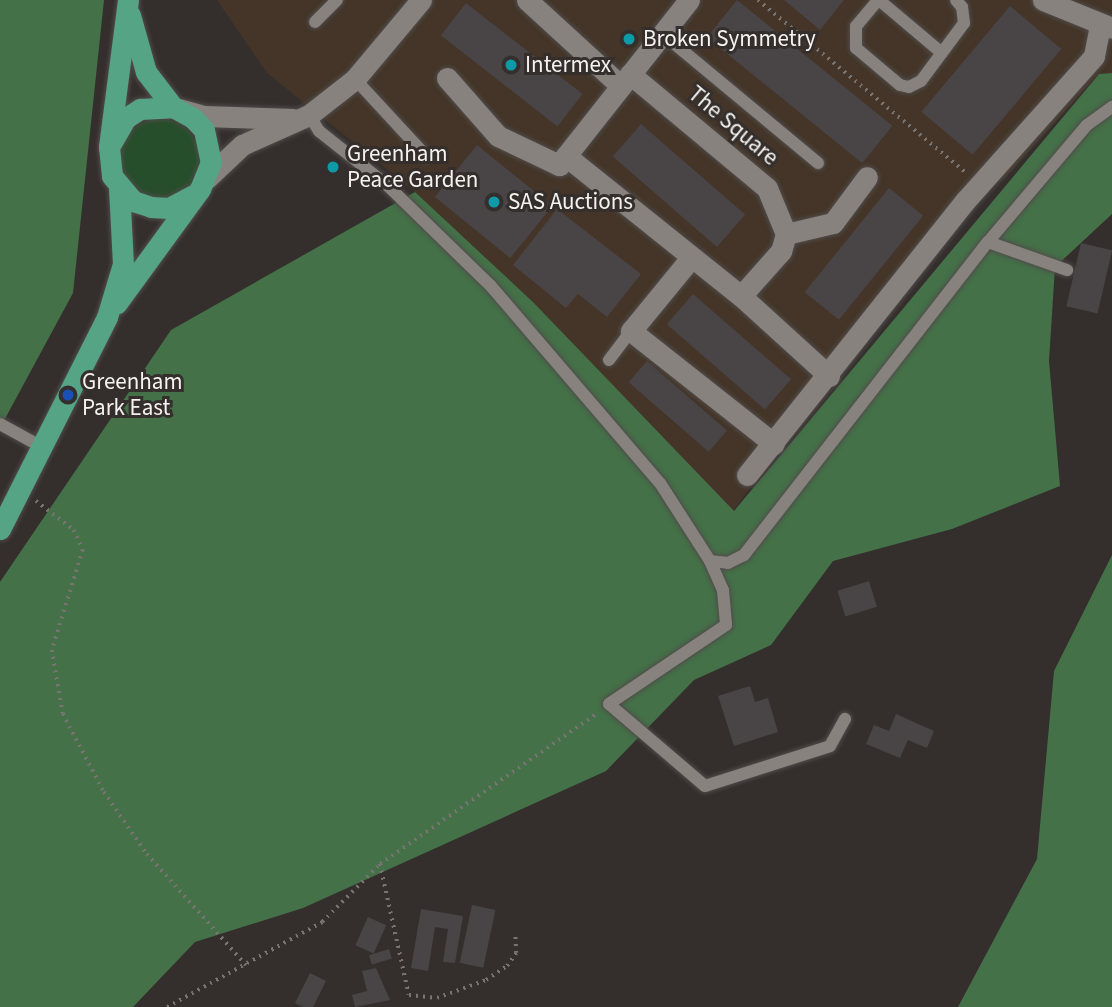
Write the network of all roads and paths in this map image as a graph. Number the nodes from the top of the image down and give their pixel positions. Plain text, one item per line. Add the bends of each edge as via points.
1 (337, 0) edge
2 (421, 0) edge
3 (527, 0) edge
4 (689, 0) edge
5 (758, 0) edge
6 (878, 0) edge
7 (956, 0) edge
8 (1043, 0) edge
9 (128, 3) edge
10 (315, 22) dead end
11 (1106, 26) edge
12 (665, 36) junction
13 (942, 54) junction
14 (447, 78) dead end
15 (355, 79) junction
16 (625, 80) junction
17 (1112, 107) edge
18 (176, 108) junction
19 (302, 117) junction
20 (109, 146) junction
21 (426, 156) dead end
22 (566, 156) junction
23 (818, 163) dead end
24 (867, 177) dead end
25 (203, 184) junction
26 (983, 186) junction
27 (119, 188) junction
28 (786, 234) junction
29 (988, 242) junction
30 (690, 259) junction
31 (1067, 270) dead end
32 (741, 296) junction
33 (107, 317) junction
34 (631, 331) junction
35 (609, 360) dead end
36 (829, 376) junction
37 (0, 424) edge
38 (774, 444) junction
39 (42, 447) junction
40 (747, 475) dead end
41 (20, 489) junction
42 (0, 529) edge
43 (710, 561) junction
44 (609, 704) junction
45 (845, 719) dead end
46 (380, 864) junction
47 (515, 935) dead end
48 (246, 965) junction
49 (167, 1007) edge

1 - 10 lane
2 - 15 street
3 - 16 street, The Square
4 - 12 street
5 - 26 path
6 - 13 lane
6 - 13 lane via 856,26 856,48 900,85 920,81
7 - 13 lane via 964,23
8 - 11 street
9 - 18 highway via 146,72
9 - 20 highway
11 - 26 street via 1094,56
12 - 16 street
12 - 23 lane
14 - 22 street via 498,136 559,166
15 - 19 street
15 - 21 lane
16 - 22 street
16 - 28 street, The Square via 767,188
17 - 29 lane via 1087,125
18 - 19 street via 204,116
18 - 20 highway via 148,107 126,118
18 - 25 highway via 204,130 210,146
19 - 25 street via 242,145
19 - 43 lane via 387,185 490,285 660,483
20 - 27 highway
22 - 30 street
24 - 28 street via 833,223
25 - 27 highway via 177,204 151,208
25 - 33 highway
26 - 36 street via 965,201
27 - 33 highway via 123,264
28 - 32 street via 781,251
29 - 31 lane
29 - 43 lane via 744,555 728,564
30 - 32 street
30 - 34 street
32 - 36 street
33 - 39 highway
34 - 35 lane
34 - 38 street
36 - 38 street
37 - 39 lane
38 - 40 street
39 - 41 highway
41 - 42 highway
41 - 48 path via 74,530 83,550 52,650 54,682 72,733 104,792 147,854
43 - 44 lane via 723,590 726,625
44 - 45 lane via 705,786 830,746
44 - 46 path
46 - 47 path via 409,995 437,998 486,980 512,960
46 - 48 path via 323,922
48 - 49 path

